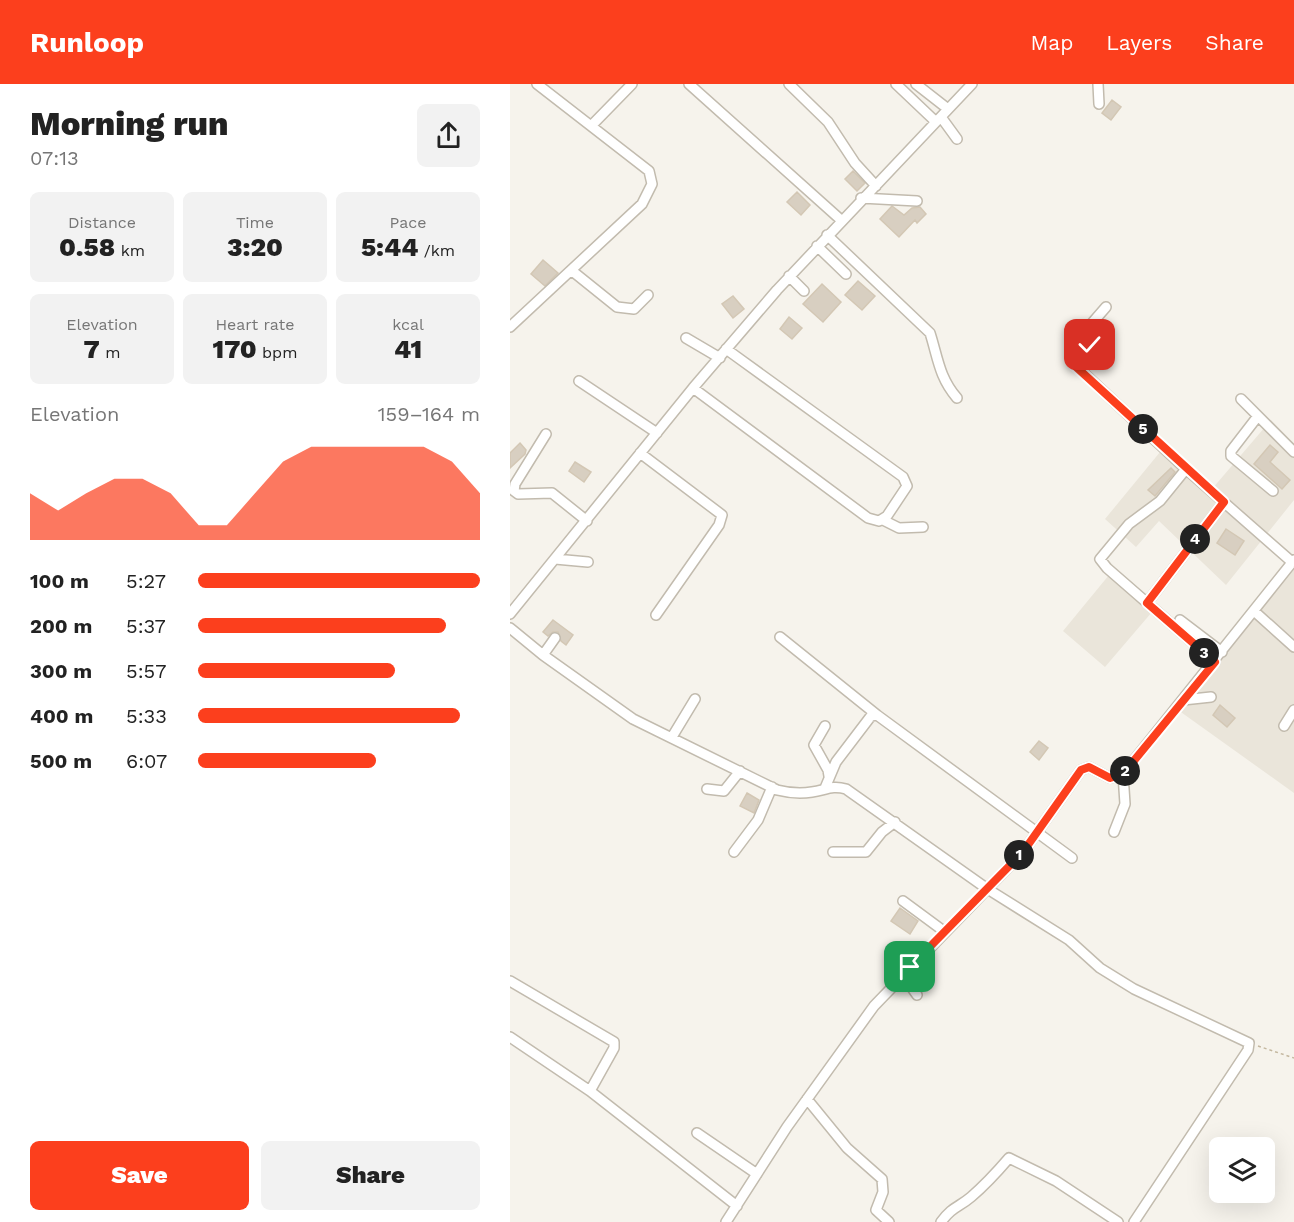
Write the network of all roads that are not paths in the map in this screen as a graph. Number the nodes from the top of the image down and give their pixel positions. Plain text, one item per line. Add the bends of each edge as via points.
1 (632, 84) edge
2 (689, 84) edge
3 (789, 84) edge
4 (896, 84) edge
5 (916, 84) edge
6 (972, 84) edge
7 (1098, 84) edge
8 (540, 85) edge
9 (1099, 105) dead end
10 (948, 109) junction
11 (938, 119) junction
12 (592, 125) junction
13 (957, 139) dead end
14 (876, 186) junction
15 (861, 198) junction
16 (917, 201) dead end
17 (841, 220) junction
18 (827, 235) junction
19 (816, 246) junction
20 (571, 270) junction
21 (846, 274) dead end
22 (789, 276) junction
23 (804, 291) dead end
24 (648, 295) dead end
25 (1106, 307) dead end
26 (510, 327) edge
27 (686, 338) dead end
28 (726, 350) junction
29 (720, 358) junction
30 (579, 381) dead end
31 (693, 388) junction
32 (957, 398) dead end
33 (1241, 399) dead end
34 (1258, 416) junction
35 (657, 433) junction
36 (546, 434) dead end
37 (1294, 452) edge
38 (640, 453) junction
39 (1186, 469) junction
40 (1273, 490) dead end
41 (1224, 502) junction
42 (883, 520) junction
43 (587, 521) junction
44 (922, 527) dead end
45 (555, 559) junction
46 (1293, 561) edge
47 (588, 562) dead end
48 (1147, 603) junction
49 (1254, 611) junction
50 (510, 614) edge
51 (657, 615) dead end
52 (1180, 620) dead end
53 (510, 628) edge
54 (780, 637) dead end
55 (555, 638) dead end
56 (1294, 647) edge
57 (1222, 652) junction
58 (543, 655) junction
59 (1215, 662) junction
60 (1211, 697) dead end
61 (695, 699) dead end
62 (1183, 700) junction
63 (1294, 710) edge
64 (877, 715) junction
65 (825, 726) dead end
66 (1284, 726) dead end
67 (672, 737) junction
68 (740, 771) junction
69 (1123, 774) junction
70 (829, 776) junction
71 (772, 787) junction
72 (825, 788) junction
73 (707, 789) dead end
74 (895, 822) junction
75 (1037, 832) junction
76 (1114, 832) dead end
77 (734, 852) dead end
78 (833, 852) dead end
79 (1072, 858) dead end
80 (986, 888) junction
81 (903, 901) dead end
82 (945, 932) junction
83 (903, 975) junction
84 (510, 981) edge
85 (917, 995) dead end
86 (510, 1037) edge
87 (590, 1091) junction
88 (807, 1099) junction
89 (697, 1133) dead end
90 (757, 1174) junction
91 (737, 1206) junction
92 (1115, 1221) edge
93 (726, 1222) edge
94 (889, 1222) edge
95 (941, 1222) edge
96 (1134, 1222) edge

1 - 12 street
2 - 17 street
3 - 14 street via 828,122
4 - 11 street
5 - 10 street
6 - 10 street
7 - 9 street
8 - 12 street
10 - 11 street
11 - 13 street
11 - 14 street
12 - 20 street via 649,171 652,184 642,204
14 - 15 street
15 - 16 street
15 - 17 street
17 - 18 street
18 - 19 street
18 - 32 street via 930,333 947,387
19 - 21 street
19 - 22 street
20 - 24 street via 617,307 634,309
20 - 26 street
22 - 23 street
22 - 28 street
25 - 39 street via 1086,330 1090,346 1074,364
27 - 29 street
28 - 29 street
28 - 42 street via 903,477 907,486
29 - 31 street
30 - 35 street
31 - 35 street
31 - 42 street via 868,518
33 - 34 street
34 - 37 street
34 - 40 street via 1231,456
35 - 38 street
36 - 43 street via 514,491 552,493
38 - 43 street
38 - 51 street via 722,514 719,525
39 - 41 street
39 - 48 street via 1160,501 1130,524 1100,559
41 - 46 street
41 - 48 street
42 - 44 street via 899,528
43 - 45 street
45 - 47 street
45 - 50 street
46 - 49 street
48 - 59 street
49 - 56 street
49 - 57 street
52 - 57 street
53 - 58 street
54 - 64 street
55 - 58 street
57 - 59 street
58 - 67 street via 633,719
59 - 62 street
60 - 62 street
61 - 67 street
62 - 69 street
63 - 66 street
64 - 70 street via 866,722
64 - 75 street
65 - 70 street via 814,745
67 - 68 street
68 - 71 street
68 - 73 street via 724,792
69 - 75 street via 1110,778 1084,767
69 - 76 street via 1125,804
70 - 72 street
71 - 72 street via 791,793
71 - 77 street via 758,820
72 - 74 street via 834,785 846,789
74 - 78 street via 866,852
74 - 80 street
75 - 79 street
75 - 80 street via 1023,852
80 - 82 street
80 - 96 street via 1069,940 1100,968 1134,989 1249,1043
81 - 82 street
82 - 83 street
83 - 85 street
83 - 88 street via 874,1006
84 - 87 street via 614,1042
86 - 87 street
87 - 91 street
88 - 90 street
88 - 94 street via 847,1148 882,1179 884,1192 876,1210
89 - 90 street
90 - 91 street
91 - 93 street
92 - 95 street via 1056,1180 1009,1158

